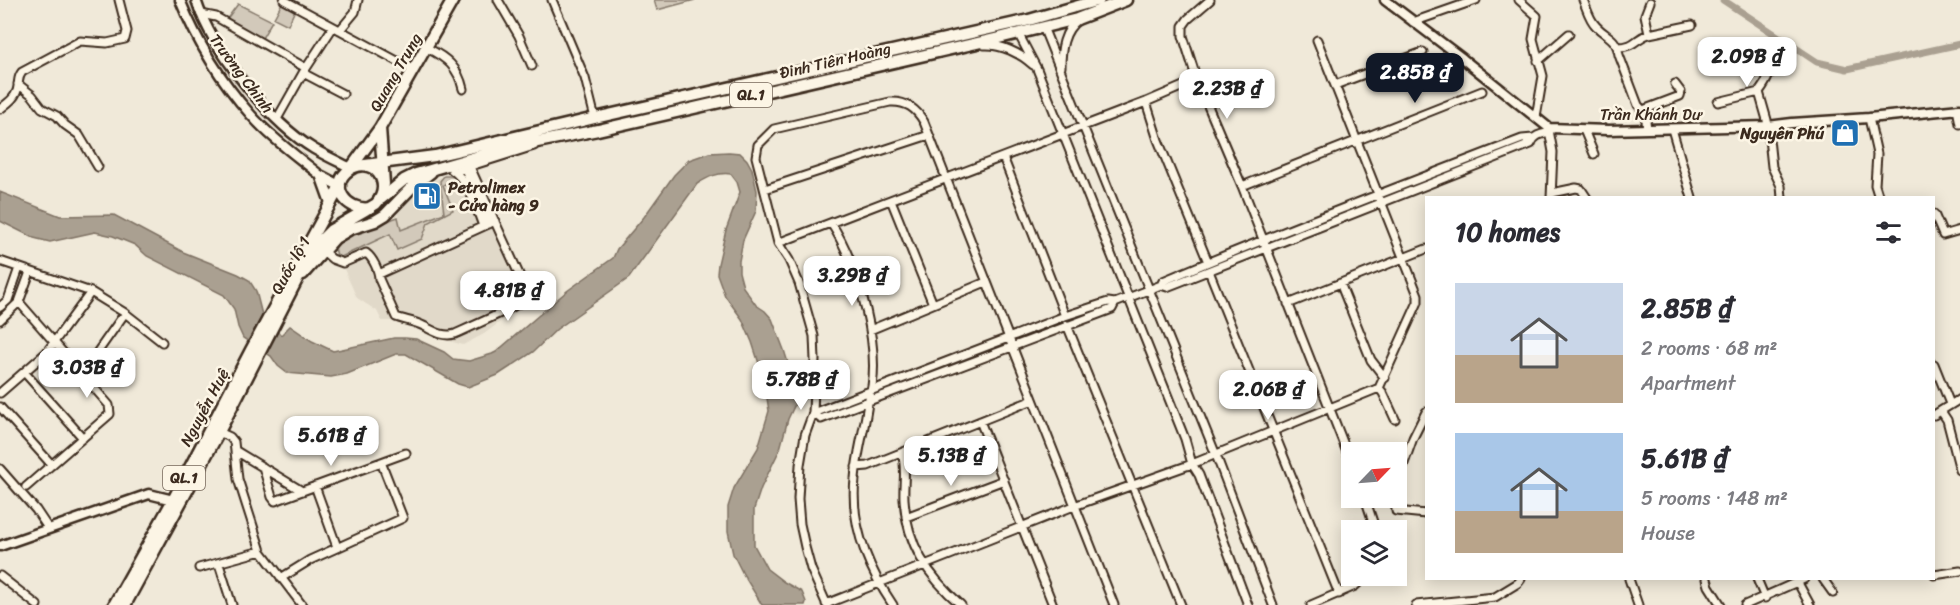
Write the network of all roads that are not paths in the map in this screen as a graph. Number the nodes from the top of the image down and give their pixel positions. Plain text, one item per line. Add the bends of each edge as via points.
1 (119, 0) edge
2 (191, 0) edge
3 (196, 0) edge
4 (284, 0) edge
5 (358, 0) edge
6 (453, 0) edge
7 (498, 0) edge
8 (552, 0) edge
9 (1099, 0) edge
10 (1126, 0) edge
11 (1210, 0) edge
12 (1385, 0) edge
13 (1476, 0) edge
14 (1519, 0) edge
15 (1583, 0) edge
16 (181, 2) edge
17 (1650, 2) dead end
18 (201, 14) junction
19 (1083, 17) junction
20 (1413, 22) junction
21 (1692, 26) dead end
22 (1043, 27) junction
23 (337, 29) junction
24 (1018, 33) junction
25 (1569, 34) dead end
26 (1649, 34) junction
27 (1317, 40) dead end
28 (968, 45) junction
29 (1618, 47) junction
30 (427, 48) junction
31 (1751, 51) dead end
32 (1424, 52) dead end
33 (1538, 62) junction
34 (532, 66) dead end
35 (1037, 69) junction
36 (414, 70) junction
37 (1771, 70) junction
38 (305, 71) junction
39 (1061, 72) junction
40 (1755, 72) dead end
41 (1197, 80) junction
42 (18, 84) junction
43 (1675, 84) dead end
44 (1335, 85) junction
45 (463, 89) dead end
46 (1482, 91) dead end
47 (1759, 92) junction
48 (342, 94) dead end
49 (1146, 102) junction
50 (1718, 102) dead end
51 (0, 109) edge
52 (1959, 109) edge
53 (1643, 110) junction
54 (1536, 117) junction
55 (595, 118) junction
56 (1869, 118) junction
57 (277, 119) junction
58 (1960, 124) edge
59 (1083, 126) junction
60 (1768, 126) junction
61 (380, 128) junction
62 (1647, 129) junction
63 (1672, 129) junction
64 (1549, 130) junction
65 (1584, 130) junction
66 (268, 131) junction
67 (1063, 133) junction
68 (929, 135) junction
69 (1533, 138) junction
70 (550, 140) junction
71 (1358, 141) junction
72 (1594, 154) dead end
73 (1003, 157) junction
74 (383, 164) junction
75 (365, 165) junction
76 (441, 166) junction
77 (98, 167) dead end
78 (351, 168) junction
79 (468, 168) junction
80 (455, 171) junction
81 (321, 176) junction
82 (946, 179) junction
83 (384, 185) junction
84 (339, 186) junction
85 (1242, 186) junction
86 (765, 189) junction
87 (1377, 195) junction
88 (1552, 196) edge
89 (1586, 196) edge
90 (1691, 196) edge
91 (1782, 196) edge
92 (1878, 196) edge
93 (381, 199) junction
94 (891, 200) junction
95 (1381, 203) junction
96 (331, 204) junction
97 (370, 208) junction
98 (1935, 215) edge
99 (831, 223) junction
100 (489, 224) junction
101 (1960, 230) edge
102 (778, 243) junction
103 (1264, 245) junction
104 (1425, 249) edge
105 (323, 251) junction
106 (1402, 258) junction
107 (0, 261) edge
108 (1208, 262) junction
109 (19, 268) junction
110 (1209, 271) junction
111 (30, 272) junction
112 (379, 274) junction
113 (299, 279) junction
114 (986, 282) junction
115 (1340, 283) junction
116 (1161, 285) junction
117 (1149, 289) junction
118 (90, 292) junction
119 (1128, 297) junction
120 (19, 302) junction
121 (1116, 303) junction
122 (933, 304) junction
123 (1288, 304) junction
124 (0, 307) edge
125 (125, 312) junction
126 (1065, 316) junction
127 (0, 320) edge
128 (271, 322) junction
129 (1067, 325) junction
130 (870, 330) junction
131 (1008, 338) junction
132 (162, 342) dead end
133 (54, 343) junction
134 (1012, 347) junction
135 (254, 351) junction
136 (1935, 366) edge
137 (24, 372) junction
138 (82, 374) junction
139 (1385, 378) junction
140 (1379, 388) junction
141 (872, 390) junction
142 (0, 393) edge
143 (1960, 399) edge
144 (1033, 400) junction
145 (868, 402) junction
146 (1950, 404) junction
147 (0, 407) edge
148 (1328, 409) junction
149 (1941, 411) junction
150 (813, 413) junction
151 (1425, 414) edge
152 (1935, 414) edge
153 (1395, 419) dead end
154 (980, 421) junction
155 (1275, 431) junction
156 (219, 432) junction
157 (83, 438) junction
158 (1342, 442) edge
159 (236, 451) junction
160 (406, 453) dead end
161 (902, 453) junction
162 (1216, 455) junction
163 (1407, 455) edge
164 (381, 462) junction
165 (1192, 464) junction
166 (52, 465) junction
167 (856, 466) junction
168 (263, 467) junction
169 (0, 469) edge
170 (1960, 470) edge
171 (1004, 480) junction
172 (1131, 484) junction
173 (315, 486) junction
174 (26, 487) dead end
175 (302, 491) junction
176 (177, 501) junction
177 (1074, 506) junction
178 (1396, 508) edge
179 (1425, 514) edge
180 (906, 517) junction
181 (1022, 527) junction
182 (48, 528) junction
183 (0, 546) edge
184 (338, 547) junction
185 (261, 551) junction
186 (219, 564) junction
187 (925, 566) junction
188 (199, 568) dead end
189 (1960, 571) edge
190 (1935, 575) edge
191 (0, 576) edge
192 (281, 578) junction
193 (1520, 580) edge
194 (1629, 580) edge
195 (1707, 580) edge
196 (1756, 580) edge
197 (1824, 580) edge
198 (1801, 581) edge
199 (879, 584) junction
200 (1354, 586) edge
201 (1833, 593) dead end
202 (1339, 594) junction
203 (1495, 597) junction
204 (1765, 598) junction
205 (127, 604) edge
206 (826, 604) edge
207 (38, 605) edge
208 (114, 605) edge
209 (232, 605) edge
210 (302, 605) edge
211 (893, 605) edge
212 (961, 605) edge
213 (1053, 605) edge
214 (1114, 605) edge
215 (1181, 605) edge
216 (1248, 605) edge
217 (1273, 605) edge
218 (1311, 605) edge
219 (1416, 605) edge
220 (1496, 605) edge
221 (1638, 605) edge
222 (1720, 605) edge
223 (1745, 605) edge
224 (1810, 605) edge

1 - 42 street via 125,39 76,42 20,73
2 - 16 street
3 - 18 street, Trường Chinh
4 - 23 street
5 - 23 street via 355,12
6 - 30 main road, Quang Trung
7 - 34 street
8 - 55 street via 585,78
9 - 55 main road, Đinh Tiên Hoàng / QL.1 via 1029,20
10 - 19 main road, Đinh Tiên Hoàng / QL.1
11 - 41 street via 1184,26 1183,36
12 - 20 street
13 - 20 street
14 - 33 street via 1538,16 1533,39
15 - 29 street via 1592,22
16 - 66 street, Trường Chinh via 210,61 251,116
17 - 26 street via 1645,15
18 - 38 street via 216,17
18 - 57 street, Trường Chinh via 243,83
19 - 22 main road, Đinh Tiên Hoàng / QL.1
19 - 39 street via 1064,39
20 - 54 street
21 - 26 street
22 - 24 main road, Đinh Tiên Hoàng / QL.1
22 - 39 street
23 - 36 street
23 - 38 street
24 - 28 main road, Đinh Tiên Hoàng / QL.1
24 - 35 street
25 - 33 street
26 - 29 street via 1633,45
27 - 44 street
28 - 35 street via 1000,46
28 - 70 main road, Đinh Tiên Hoàng / QL.1
29 - 53 street
30 - 36 main road, Quang Trung
30 - 45 street via 456,69
31 - 37 street via 1770,56
32 - 44 street
33 - 54 street via 1543,76
35 - 67 street
36 - 61 main road, Quang Trung
37 - 40 street
37 - 47 street
38 - 48 street
38 - 57 street
39 - 59 street
41 - 49 street
41 - 85 street
42 - 51 street via 14,97
42 - 77 street via 42,108 79,135
43 - 53 street via 1680,96
44 - 71 street
46 - 71 street
47 - 50 street
47 - 60 street
49 - 59 street
49 - 108 street
52 - 56 street, Trần Khánh Dư
52 - 58 street
53 - 62 street
54 - 64 street
55 - 74 main road, Đinh Tiên Hoàng / QL.1 via 435,156
56 - 60 street, Trần Khánh Dư
56 - 92 street
57 - 66 street
57 - 78 street, Trường Chinh via 313,148
59 - 67 street
59 - 117 street
60 - 63 street, Trần Khánh Dư
60 - 91 street via 1772,168
61 - 74 main road
61 - 78 main road, Quang Trung
62 - 63 street, Trần Khánh Dư
62 - 65 street, Trần Khánh Dư
63 - 90 street
64 - 65 street, Trần Khánh Dư
64 - 69 street
64 - 88 street
65 - 72 street
66 - 81 street, Trường Chinh
67 - 73 street
67 - 119 street
68 - 82 street
68 - 86 street
68 - 86 street via 915,109 900,102 774,129 758,145 756,157
69 - 87 street
69 - 95 street via 1531,144
70 - 76 main road, Đinh Tiên Hoàng / QL.1
70 - 79 street
71 - 85 street
71 - 87 street
73 - 82 street
73 - 126 street
74 - 75 main road, Đinh Tiên Hoàng / QL.1
74 - 83 main road
75 - 78 main road, QL.1
75 - 83 main road via 378,172
76 - 80 street
76 - 93 main road, Đinh Tiên Hoàng / QL.1 via 410,177
76 - 105 main road via 417,182 386,215 345,232
78 - 84 main road, QL.1
79 - 80 street
79 - 100 street
80 - 100 street
81 - 84 main road
81 - 96 main road
82 - 94 street
82 - 114 street
83 - 93 main road
84 - 96 main road, Quốc lộ 1 / QL.1
84 - 97 main road via 349,205
85 - 103 street
86 - 102 street
87 - 95 street
87 - 103 street
88 - 89 street via 1576,188
93 - 97 main road, QL.1
94 - 99 street
94 - 122 street
95 - 103 street
95 - 106 street
96 - 128 main road, Quốc lộ 1 / QL.1
97 - 113 main road, Quốc lộ 1 / QL.1 via 326,234
98 - 101 street via 1943,235
99 - 102 street
99 - 130 street via 851,262
100 - 112 street
100 - 112 street via 526,295 512,307 455,334 441,334 396,317
102 - 150 street via 799,283 814,336
103 - 108 street
103 - 110 street
103 - 123 street
104 - 106 street
105 - 112 street via 343,263 366,253
105 - 113 main road
106 - 115 street
106 - 139 street via 1418,302
107 - 109 street
108 - 116 street
109 - 111 street
109 - 124 street via 8,300
110 - 116 street via 1167,287
110 - 155 street
111 - 118 street
111 - 120 street
113 - 128 main road, Quốc lộ 1 / QL.1
114 - 122 street
114 - 131 street
115 - 123 street
115 - 139 street via 1371,360
116 - 117 street
117 - 119 street
117 - 162 street
118 - 125 street
118 - 133 street
119 - 121 street
119 - 165 street
120 - 127 street
120 - 133 street
121 - 126 street
121 - 129 street via 1112,309
122 - 130 street
123 - 148 street
125 - 132 street
125 - 138 street
126 - 131 street
128 - 135 main road, QL.1
129 - 134 street
129 - 172 street
130 - 141 street
131 - 134 street
131 - 141 street
133 - 137 street
133 - 138 street
134 - 144 street
134 - 145 street
135 - 156 main road, Nguyễn Huệ / QL.1
135 - 176 main road, Nguyễn Huệ / QL.1
136 - 146 street
137 - 142 street
137 - 157 street
138 - 157 street via 108,405 110,414
139 - 140 street
140 - 148 street
140 - 153 street
141 - 145 street
141 - 150 street
143 - 146 street
144 - 154 street
144 - 177 street
145 - 150 street via 821,419
145 - 167 street
146 - 149 street
147 - 166 street
148 - 155 street
148 - 158 street
149 - 152 street
149 - 170 street
150 - 206 street via 803,445 798,499 805,547
151 - 163 street
154 - 161 street
154 - 171 street
155 - 162 street
155 - 202 street
156 - 159 street via 230,437
156 - 176 main road, Nguyễn Huệ / QL.1
157 - 166 street
159 - 168 street
159 - 185 street via 238,479
160 - 164 street
161 - 167 street via 868,466
161 - 180 street
162 - 165 street
162 - 217 street
164 - 173 street
164 - 184 street via 403,518
165 - 172 street
165 - 216 street
166 - 174 street
167 - 199 street via 855,512 867,559
168 - 175 street
168 - 175 street via 275,501
169 - 182 street
171 - 180 street
171 - 181 street
172 - 177 street
172 - 215 street
173 - 175 street
173 - 184 street
176 - 182 street via 149,494
176 - 205 main road, Nguyễn Huệ / QL.1
176 - 208 main road, Nguyễn Huệ / QL.1
177 - 181 street
177 - 214 street
178 - 179 street
180 - 187 street
181 - 187 street
181 - 213 street
182 - 183 street
184 - 192 street
185 - 186 street
185 - 192 street
186 - 188 street
186 - 209 street
187 - 199 street
187 - 212 street
189 - 190 street
191 - 207 street
192 - 210 street
193 - 203 street
194 - 221 street
195 - 222 street
196 - 204 street
197 - 201 street
198 - 204 street
198 - 224 street
199 - 206 street
199 - 211 street
200 - 202 street
202 - 218 street
203 - 219 street
203 - 220 street
204 - 223 street

